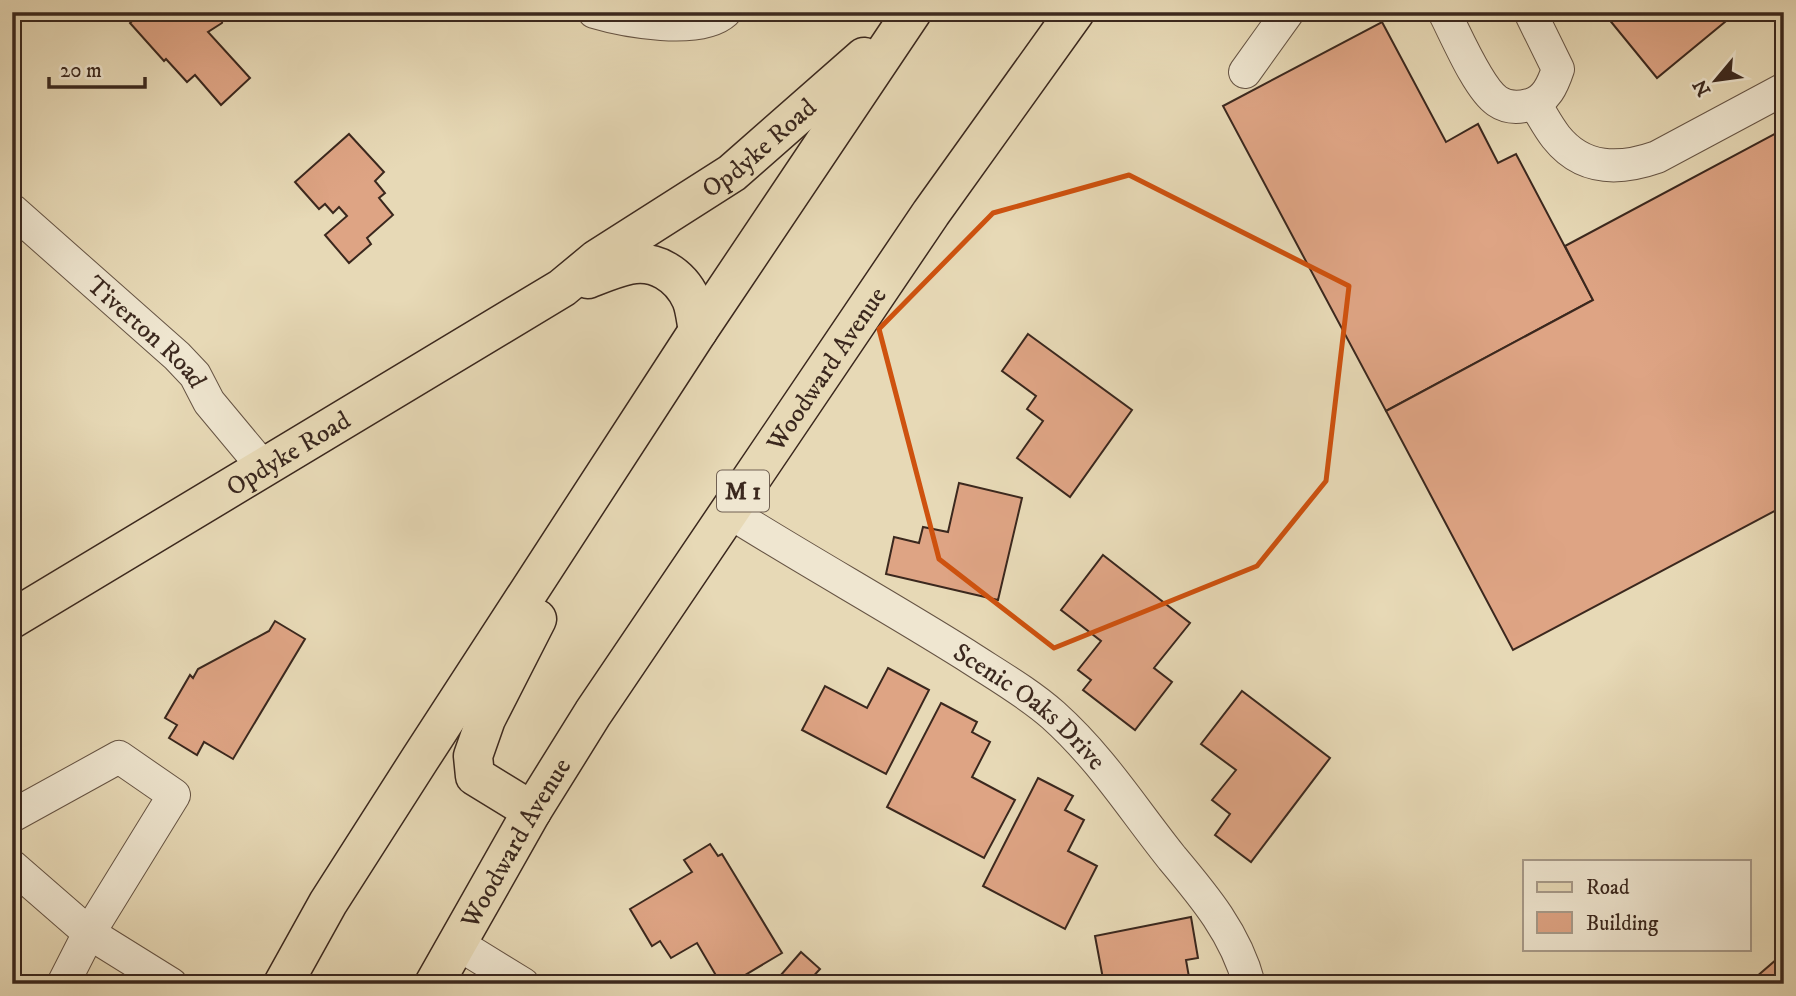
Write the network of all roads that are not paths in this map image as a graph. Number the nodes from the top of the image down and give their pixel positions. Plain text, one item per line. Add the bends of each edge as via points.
1 (593, 12) edge
2 (725, 12) edge
3 (1075, 12) edge
4 (1288, 12) edge
5 (1444, 12) edge
6 (1530, 12) edge
7 (910, 15) edge
8 (668, 18) edge
9 (1245, 72) dead end
10 (1784, 89) edge
11 (1535, 104) junction
12 (12, 210) edge
13 (562, 288) junction
14 (698, 331) junction
15 (636, 427) junction
16 (264, 468) junction
17 (729, 512) junction
18 (12, 619) edge
19 (531, 811) junction
20 (12, 816) edge
21 (15, 876) edge
22 (89, 933) junction
23 (458, 944) junction
24 (63, 984) edge
25 (171, 984) edge
26 (283, 984) edge
27 (433, 984) edge
28 (523, 984) edge
29 (1249, 984) edge

1 - 8 street
2 - 8 street via 710,22 691,24
3 - 17 main road, Woodward Avenue / M 1
4 - 9 street
5 - 11 street via 1485,89 1499,103 1518,108
6 - 11 street via 1558,69 1553,87
7 - 13 main road, Opdyke Road via 732,173 597,259
7 - 14 main road
10 - 11 street via 1657,157 1612,167 1588,161 1568,149
12 - 16 street, Tiverton Road via 195,375 209,402
13 - 14 main road, Opdyke Road via 629,265 649,264 681,282 692,300
13 - 16 main road, Opdyke Road
14 - 15 main road
15 - 19 main road via 486,719 473,756 475,776
15 - 26 main road via 328,903
16 - 18 main road, Opdyke Road
17 - 19 main road, Woodward Avenue / M 1
17 - 29 street, Scenic Oaks Drive via 938,638 1052,715 1120,786 1211,904
19 - 23 main road, Woodward Avenue / M 1
20 - 22 street via 119,757 174,795
21 - 22 street
22 - 24 street
22 - 25 street
23 - 27 main road, Woodward Avenue / M 1
23 - 28 street

